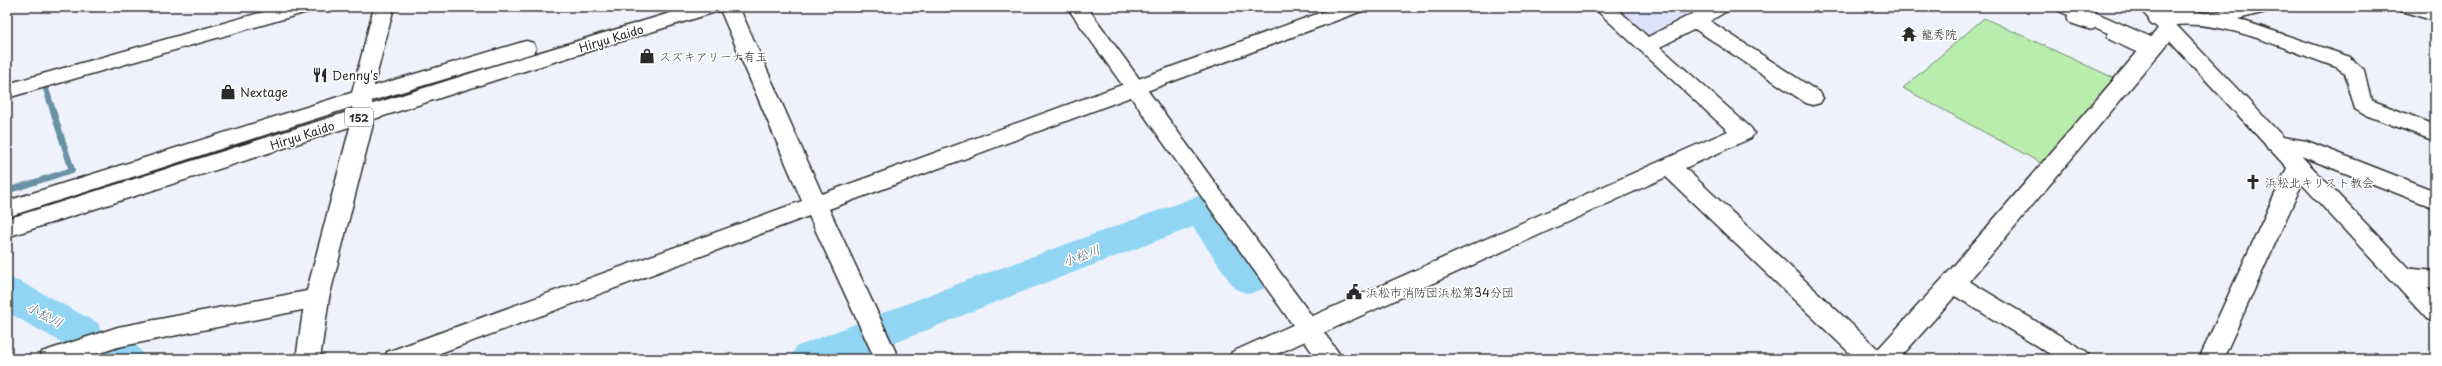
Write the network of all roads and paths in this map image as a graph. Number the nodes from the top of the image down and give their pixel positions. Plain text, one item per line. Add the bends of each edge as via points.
1 (304, 7) edge
2 (384, 7) edge
3 (663, 7) edge
4 (712, 7) edge
5 (729, 7) edge
6 (1078, 7) edge
7 (1355, 7) edge
8 (1603, 7) edge
9 (1720, 7) edge
10 (2263, 7) edge
11 (2408, 7) edge
12 (2069, 13) edge
13 (2157, 15) edge
14 (2435, 15) edge
15 (1695, 20) junction
16 (2214, 20) junction
17 (1647, 46) junction
18 (2151, 49) junction
19 (1135, 88) junction
20 (7, 91) edge
21 (1813, 98) dead end
22 (363, 106) junction
23 (2435, 133) edge
24 (2276, 144) junction
25 (1670, 166) junction
26 (2298, 168) junction
27 (2435, 200) edge
28 (815, 204) junction
29 (7, 209) edge
30 (7, 228) edge
31 (2403, 277) junction
32 (2435, 280) edge
33 (1953, 283) junction
34 (317, 298) junction
35 (2435, 312) edge
36 (1310, 329) junction
37 (51, 359) edge
38 (308, 359) edge
39 (396, 359) edge
40 (887, 359) edge
41 (1241, 359) edge
42 (1332, 359) edge
43 (1872, 359) edge
44 (1884, 359) edge
45 (2078, 359) edge
46 (2211, 359) edge

1 - 20 main road
2 - 22 main road
3 - 22 main road, Hiryu Kaido / 152
4 - 22 main road, Hiryu Kaido / 152
5 - 28 main road
6 - 19 main road
7 - 19 main road
8 - 17 main road
9 - 15 main road
10 - 16 main road via 2218,16
11 - 14 main road
12 - 18 main road
13 - 16 main road
13 - 18 main road
13 - 24 main road
15 - 17 main road
15 - 21 main road
16 - 23 main road via 2252,30 2343,62 2354,70 2362,104
17 - 25 main road via 1743,133
18 - 33 main road
19 - 28 main road
19 - 36 main road
22 - 29 main road, Hiryu Kaido / 152
22 - 30 main road, Hiryu Kaido / 152
22 - 34 main road
24 - 26 main road
24 - 27 main road via 2299,147
25 - 36 main road
25 - 43 main road
26 - 31 main road
26 - 46 main road
28 - 39 main road
28 - 40 main road
31 - 32 main road
31 - 35 main road
33 - 44 main road
33 - 45 main road
34 - 37 main road via 118,337
34 - 38 main road
36 - 41 main road
36 - 42 main road

